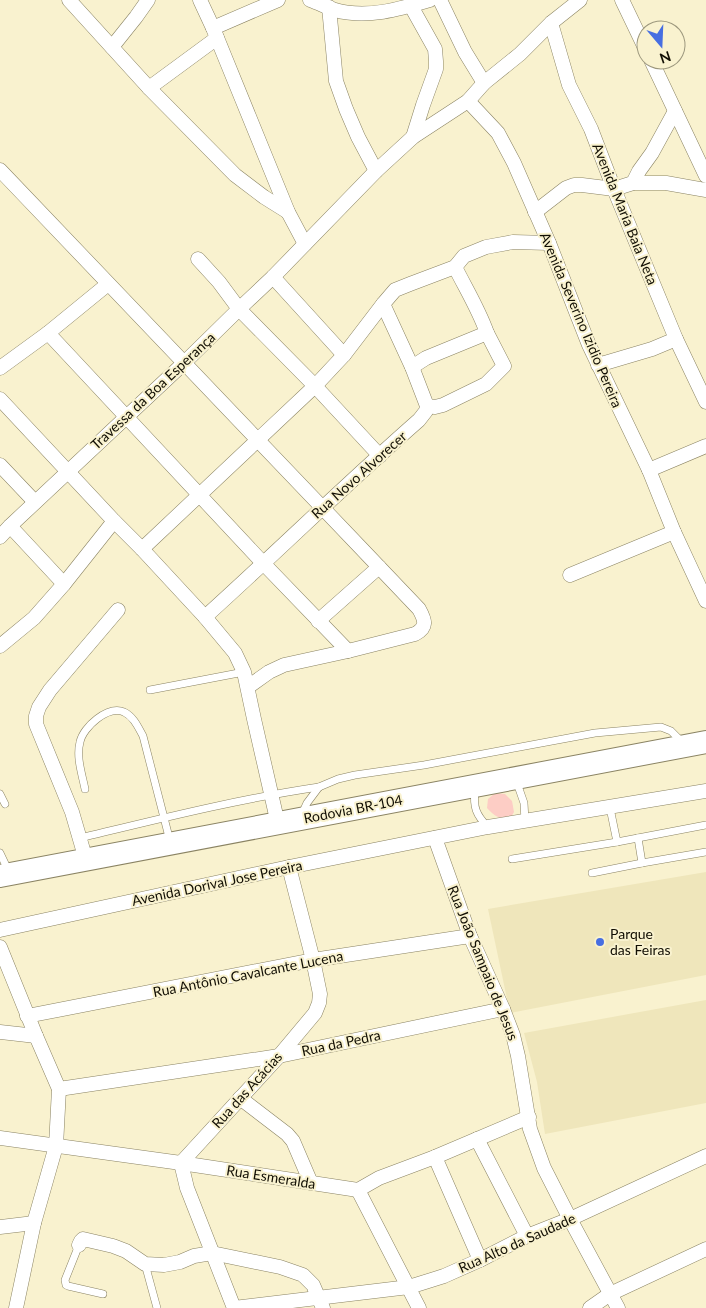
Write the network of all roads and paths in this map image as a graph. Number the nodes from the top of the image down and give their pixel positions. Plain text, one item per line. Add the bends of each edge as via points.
1 (69, 0) edge
2 (148, 0) edge
3 (200, 0) edge
4 (278, 0) edge
5 (310, 0) edge
6 (430, 0) edge
7 (440, 0) edge
8 (580, 0) edge
9 (622, 0) edge
10 (262, 3) edge
11 (411, 6) junction
12 (329, 7) junction
13 (551, 23) junction
14 (636, 29) edge
15 (215, 33) junction
16 (112, 47) junction
17 (655, 70) edge
18 (484, 83) junction
19 (149, 88) junction
20 (468, 101) junction
21 (675, 111) junction
22 (413, 137) junction
23 (0, 170) edge
24 (376, 171) junction
25 (706, 176) edge
26 (633, 184) junction
27 (614, 189) junction
28 (706, 190) edge
29 (288, 212) junction
30 (535, 212) junction
31 (549, 243) junction
32 (305, 244) junction
33 (198, 259) dead end
34 (455, 267) junction
35 (273, 277) junction
36 (108, 284) junction
37 (383, 304) junction
38 (239, 308) junction
39 (48, 333) junction
40 (487, 333) junction
41 (676, 340) junction
42 (344, 356) junction
43 (184, 363) junction
44 (598, 365) junction
45 (412, 366) junction
46 (0, 368) edge
47 (701, 379) edge
48 (316, 386) junction
49 (0, 399) edge
50 (706, 402) edge
51 (427, 406) junction
52 (126, 417) junction
53 (257, 441) junction
54 (706, 446) edge
55 (380, 456) junction
56 (0, 465) edge
57 (649, 470) junction
58 (68, 472) junction
59 (200, 494) junction
60 (35, 502) junction
61 (322, 508) junction
62 (114, 521) junction
63 (10, 526) junction
64 (674, 532) junction
65 (0, 537) edge
66 (142, 550) junction
67 (264, 564) junction
68 (380, 567) junction
69 (570, 575) dead end
70 (64, 584) junction
71 (706, 601) edge
72 (118, 610) dead end
73 (205, 617) junction
74 (318, 620) junction
75 (0, 646) edge
76 (348, 651) junction
77 (244, 672) junction
78 (248, 688) junction
79 (150, 690) dead end
80 (696, 744) edge
81 (515, 778) junction
82 (476, 786) junction
83 (319, 787) junction
84 (86, 789) dead end
85 (706, 791) edge
86 (0, 794) edge
87 (272, 794) junction
88 (5, 804) dead end
89 (610, 808) junction
90 (164, 818) junction
91 (524, 821) junction
92 (289, 822) junction
93 (706, 825) edge
94 (488, 827) junction
95 (80, 838) junction
96 (435, 838) junction
97 (638, 838) junction
98 (617, 842) junction
99 (171, 844) junction
100 (706, 852) edge
101 (0, 853) edge
102 (512, 859) dead end
103 (86, 860) junction
104 (642, 864) junction
105 (289, 867) junction
106 (592, 873) dead end
107 (5, 875) edge
108 (0, 930) edge
109 (470, 936) junction
110 (0, 947) edge
111 (313, 960) junction
112 (503, 1009) junction
113 (27, 1016) junction
114 (0, 1032) edge
115 (36, 1036) junction
116 (279, 1056) junction
117 (59, 1089) junction
118 (240, 1098) junction
119 (529, 1117) junction
120 (0, 1138) edge
121 (477, 1139) junction
122 (56, 1146) junction
123 (706, 1156) edge
124 (435, 1157) junction
125 (182, 1163) junction
126 (311, 1183) junction
127 (358, 1190) junction
128 (570, 1219) junction
129 (34, 1223) junction
130 (0, 1227) edge
131 (527, 1236) junction
132 (79, 1245) joint
133 (706, 1249) edge
134 (212, 1253) junction
135 (480, 1260) junction
136 (145, 1264) junction
137 (409, 1287) junction
138 (103, 1294) dead end
139 (610, 1294) junction
140 (321, 1303) edge
141 (16, 1308) edge
142 (158, 1308) edge
143 (234, 1308) edge
144 (419, 1308) edge
145 (590, 1308) edge
146 (618, 1308) edge

1 - 16 street
2 - 16 street
3 - 15 street
4 - 10 street
5 - 12 street
6 - 11 street
7 - 18 street
8 - 13 street, Travessa da Boa Esperança
9 - 14 street
10 - 15 street
11 - 12 street via 365,14
11 - 22 street via 435,49 436,61
12 - 24 street via 336,80 358,137
13 - 18 street, Travessa da Boa Esperança
13 - 27 street, Avenida Maria Baia Neta via 569,85 591,129
15 - 19 street
15 - 29 street
16 - 19 street
17 - 21 street
18 - 20 street, Travessa da Boa Esperança
19 - 29 street via 235,175
20 - 22 street, Travessa da Boa Esperança
20 - 30 street, Avenida Severino Izidio Pereira via 498,133
21 - 25 street
21 - 26 street
22 - 24 street, Travessa da Boa Esperança
23 - 36 street
24 - 32 street, Travessa da Boa Esperança
26 - 27 street
26 - 28 street via 666,183
27 - 30 street via 574,185
27 - 41 street, Avenida Maria Baia Neta
29 - 32 street
30 - 31 street, Avenida Severino Izidio Pereira
31 - 34 street via 513,242 486,247 464,256
31 - 44 street, Avenida Severino Izidio Pereira
32 - 35 street, Travessa da Boa Esperança
33 - 38 street
34 - 37 street via 395,290
34 - 40 street
35 - 38 street, Travessa da Boa Esperança
35 - 42 street
36 - 39 street
36 - 43 street
37 - 42 street
37 - 45 street
38 - 43 street, Travessa da Boa Esperança
38 - 48 street
39 - 46 street
39 - 52 street
40 - 45 street
40 - 51 street via 504,366 486,384 435,407
41 - 44 street
41 - 47 street, Avenida Maria Baia Neta
42 - 48 street
43 - 52 street, Travessa da Boa Esperança
43 - 53 street
44 - 57 street, Avenida Severino Izidio Pereira
45 - 51 street
47 - 50 street, Avenida Maria Baia Neta
48 - 53 street
48 - 55 street
49 - 58 street
51 - 55 street, Rua Novo Alvorecer via 419,420
52 - 58 street, Travessa da Boa Esperança
52 - 59 street
53 - 59 street
53 - 61 street
54 - 57 street
55 - 61 street, Rua Novo Alvorecer
56 - 60 street
57 - 64 street, Avenida Severino Izidio Pereira
58 - 60 street, Travessa da Boa Esperança
58 - 62 street
59 - 66 street
59 - 67 street
60 - 63 street, Travessa da Boa Esperança
61 - 67 street, Rua Novo Alvorecer
61 - 68 street
62 - 66 street
62 - 70 street
63 - 65 street, Travessa da Boa Esperança
63 - 70 street
64 - 69 street
64 - 71 street, Avenida Severino Izidio Pereira
66 - 73 street
67 - 73 street, Rua Novo Alvorecer
67 - 74 street
68 - 74 street
68 - 76 street via 420,608 425,623 415,634
70 - 75 street via 34,618
72 - 95 street via 50,690 36,716 36,724
73 - 77 street via 235,653
74 - 76 street
76 - 78 street via 284,665
77 - 78 street
77 - 79 lane
78 - 87 street
80 - 81 highway, Rodovia BR-104
80 - 83 lane via 661,727 595,733 355,775
81 - 82 highway, Rodovia BR-104
81 - 91 lane via 524,803
82 - 92 highway, Rodovia BR-104
82 - 94 lane via 475,808 479,819
83 - 87 lane
83 - 92 lane
84 - 90 lane via 78,750 80,740 85,730 107,712 122,711 136,722 143,736
85 - 89 street
86 - 88 lane
87 - 90 lane
87 - 92 street
89 - 91 street
89 - 98 lane
90 - 95 lane
90 - 99 lane
91 - 94 street
92 - 99 highway, Rodovia BR-104
93 - 97 lane
94 - 96 street, Avenida Dorival Jose Pereira
95 - 103 street
96 - 105 street, Avenida Dorival Jose Pereira
96 - 109 street, Rua João Sampaio de Jesus
97 - 98 lane
97 - 104 lane
98 - 102 lane
99 - 103 highway, Rodovia BR-104
100 - 104 lane
101 - 107 lane
103 - 107 highway, Rodovia BR-104
104 - 106 lane
105 - 108 street, Avenida Dorival Jose Pereira
105 - 111 street, Rua das Acácias
109 - 111 street, Rua Antônio Cavalcante Lucena
109 - 112 street, Rua João Sampaio de Jesus
110 - 113 street
111 - 113 street, Rua Antônio Cavalcante Lucena
111 - 116 street, Rua das Acácias via 319,1003 315,1013
112 - 116 street, Rua da Pedra
112 - 119 street, Rua João Sampaio de Jesus via 513,1035
113 - 115 street
114 - 115 street
115 - 117 street
116 - 117 street, Rua da Pedra
116 - 118 street, Rua das Acácias
117 - 122 street
118 - 125 street, Rua das Acácias
118 - 126 street via 293,1141
119 - 121 street
119 - 128 street, Rua João Sampaio de Jesus via 544,1168
120 - 122 street, Rua Esmeralda
121 - 124 street
121 - 131 street
122 - 125 street, Rua Esmeralda
122 - 129 street
123 - 128 street, Rua Alto da Saudade
124 - 127 street via 379,1178
124 - 135 street
125 - 126 street, Rua Esmeralda
125 - 134 street via 187,1188
126 - 127 street, Rua Esmeralda
127 - 137 street
128 - 131 street, Rua Alto da Saudade
128 - 139 street, Rua João Sampaio de Jesus
129 - 130 street
129 - 141 street
131 - 135 street, Rua Alto da Saudade
132 - 136 street via 83,1239 113,1246 126,1250
132 - 138 lane via 66,1284
133 - 139 street
134 - 136 street via 164,1266
134 - 140 street via 303,1275
134 - 143 street
135 - 137 street, Rua Alto da Saudade
136 - 142 lane
137 - 140 street, Rua Alto da Saudade
137 - 144 street
139 - 145 street
139 - 146 street, Rua João Sampaio de Jesus
140 - 143 street, Rua Alto da Saudade

